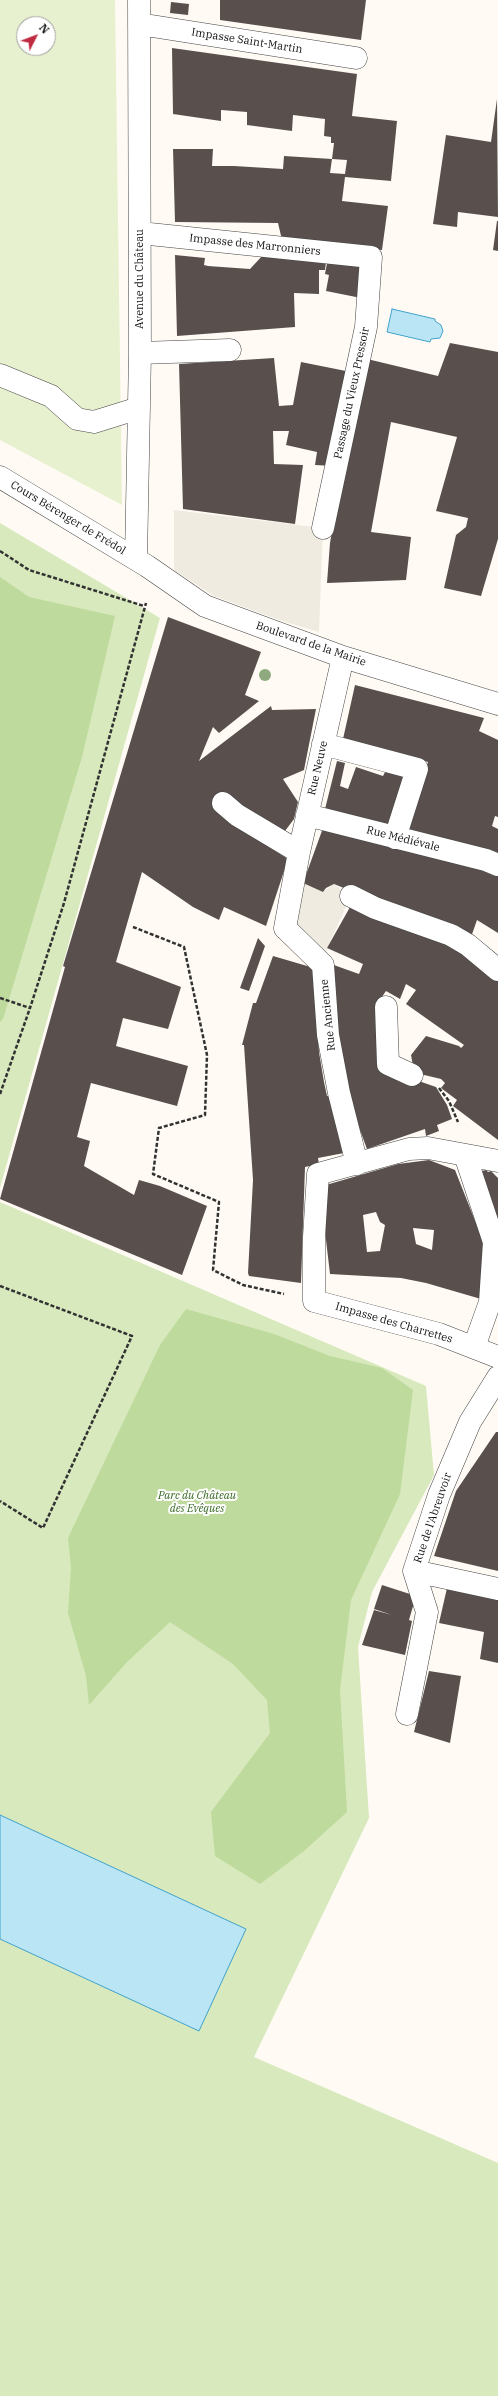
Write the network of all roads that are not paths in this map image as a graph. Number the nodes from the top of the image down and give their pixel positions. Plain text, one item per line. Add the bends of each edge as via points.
1 (139, 0) edge
2 (139, 24) junction
3 (356, 58) dead end
4 (140, 233) junction
5 (371, 257) joint
6 (230, 350) dead end
7 (140, 353) junction
8 (0, 376) edge
9 (139, 408) junction
10 (0, 477) edge
11 (323, 528) dead end
12 (136, 559) junction
13 (343, 657) junction
14 (498, 704) edge
15 (323, 744) junction
16 (223, 803) dead end
17 (307, 815) junction
18 (395, 838) junction
19 (299, 852) junction
20 (498, 865) edge
21 (293, 879) joint
22 (351, 896) dead end
23 (498, 970) edge
24 (386, 1007) dead end
25 (412, 1075) road end
26 (465, 1155) junction
27 (498, 1161) edge
28 (357, 1164) junction
29 (474, 1347) junction
30 (498, 1358) edge
31 (498, 1377) edge
32 (414, 1571) junction
33 (498, 1589) edge
34 (407, 1714) dead end

1 - 2 street, Avenue du Château
2 - 3 street, Impasse Saint-Martin
2 - 4 street, Avenue du Château
4 - 5 street, Impasse des Marronniers
4 - 7 street, Avenue du Château
5 - 11 street, Passage du Vieux Pressoir via 366,327
6 - 7 street
7 - 9 street, Avenue du Château
8 - 9 street via 51,396 77,419 94,422
9 - 12 street, Avenue du Château
10 - 12 street, Cours Bérenger de Frédol
12 - 13 street, Boulevard de la Mairie via 205,606
13 - 14 street, Boulevard de la Mairie
13 - 15 street, Rue Neuve
15 - 17 street, Rue Neuve
15 - 18 street via 417,770
16 - 19 street via 237,816
17 - 18 street, Rue Médiévale
17 - 19 street, Rue Neuve
18 - 20 street, Rue Médiévale via 480,858
19 - 21 street, Rue Neuve
21 - 28 street, Rue Ancienne via 285,928 323,965 328,1035
22 - 23 street via 375,908 451,935 468,945
24 - 25 street via 388,1064
26 - 27 street
26 - 28 street via 428,1148 409,1149
26 - 29 street via 494,1242 490,1302
28 - 29 street, Impasse des Charrettes via 318,1174 314,1300 439,1334
29 - 30 street, Impasse des Charrettes
31 - 32 street, Rue de l'Abreuvoir via 470,1422 439,1495
32 - 33 street
32 - 34 street, Rue de l'Abreuvoir via 427,1612

